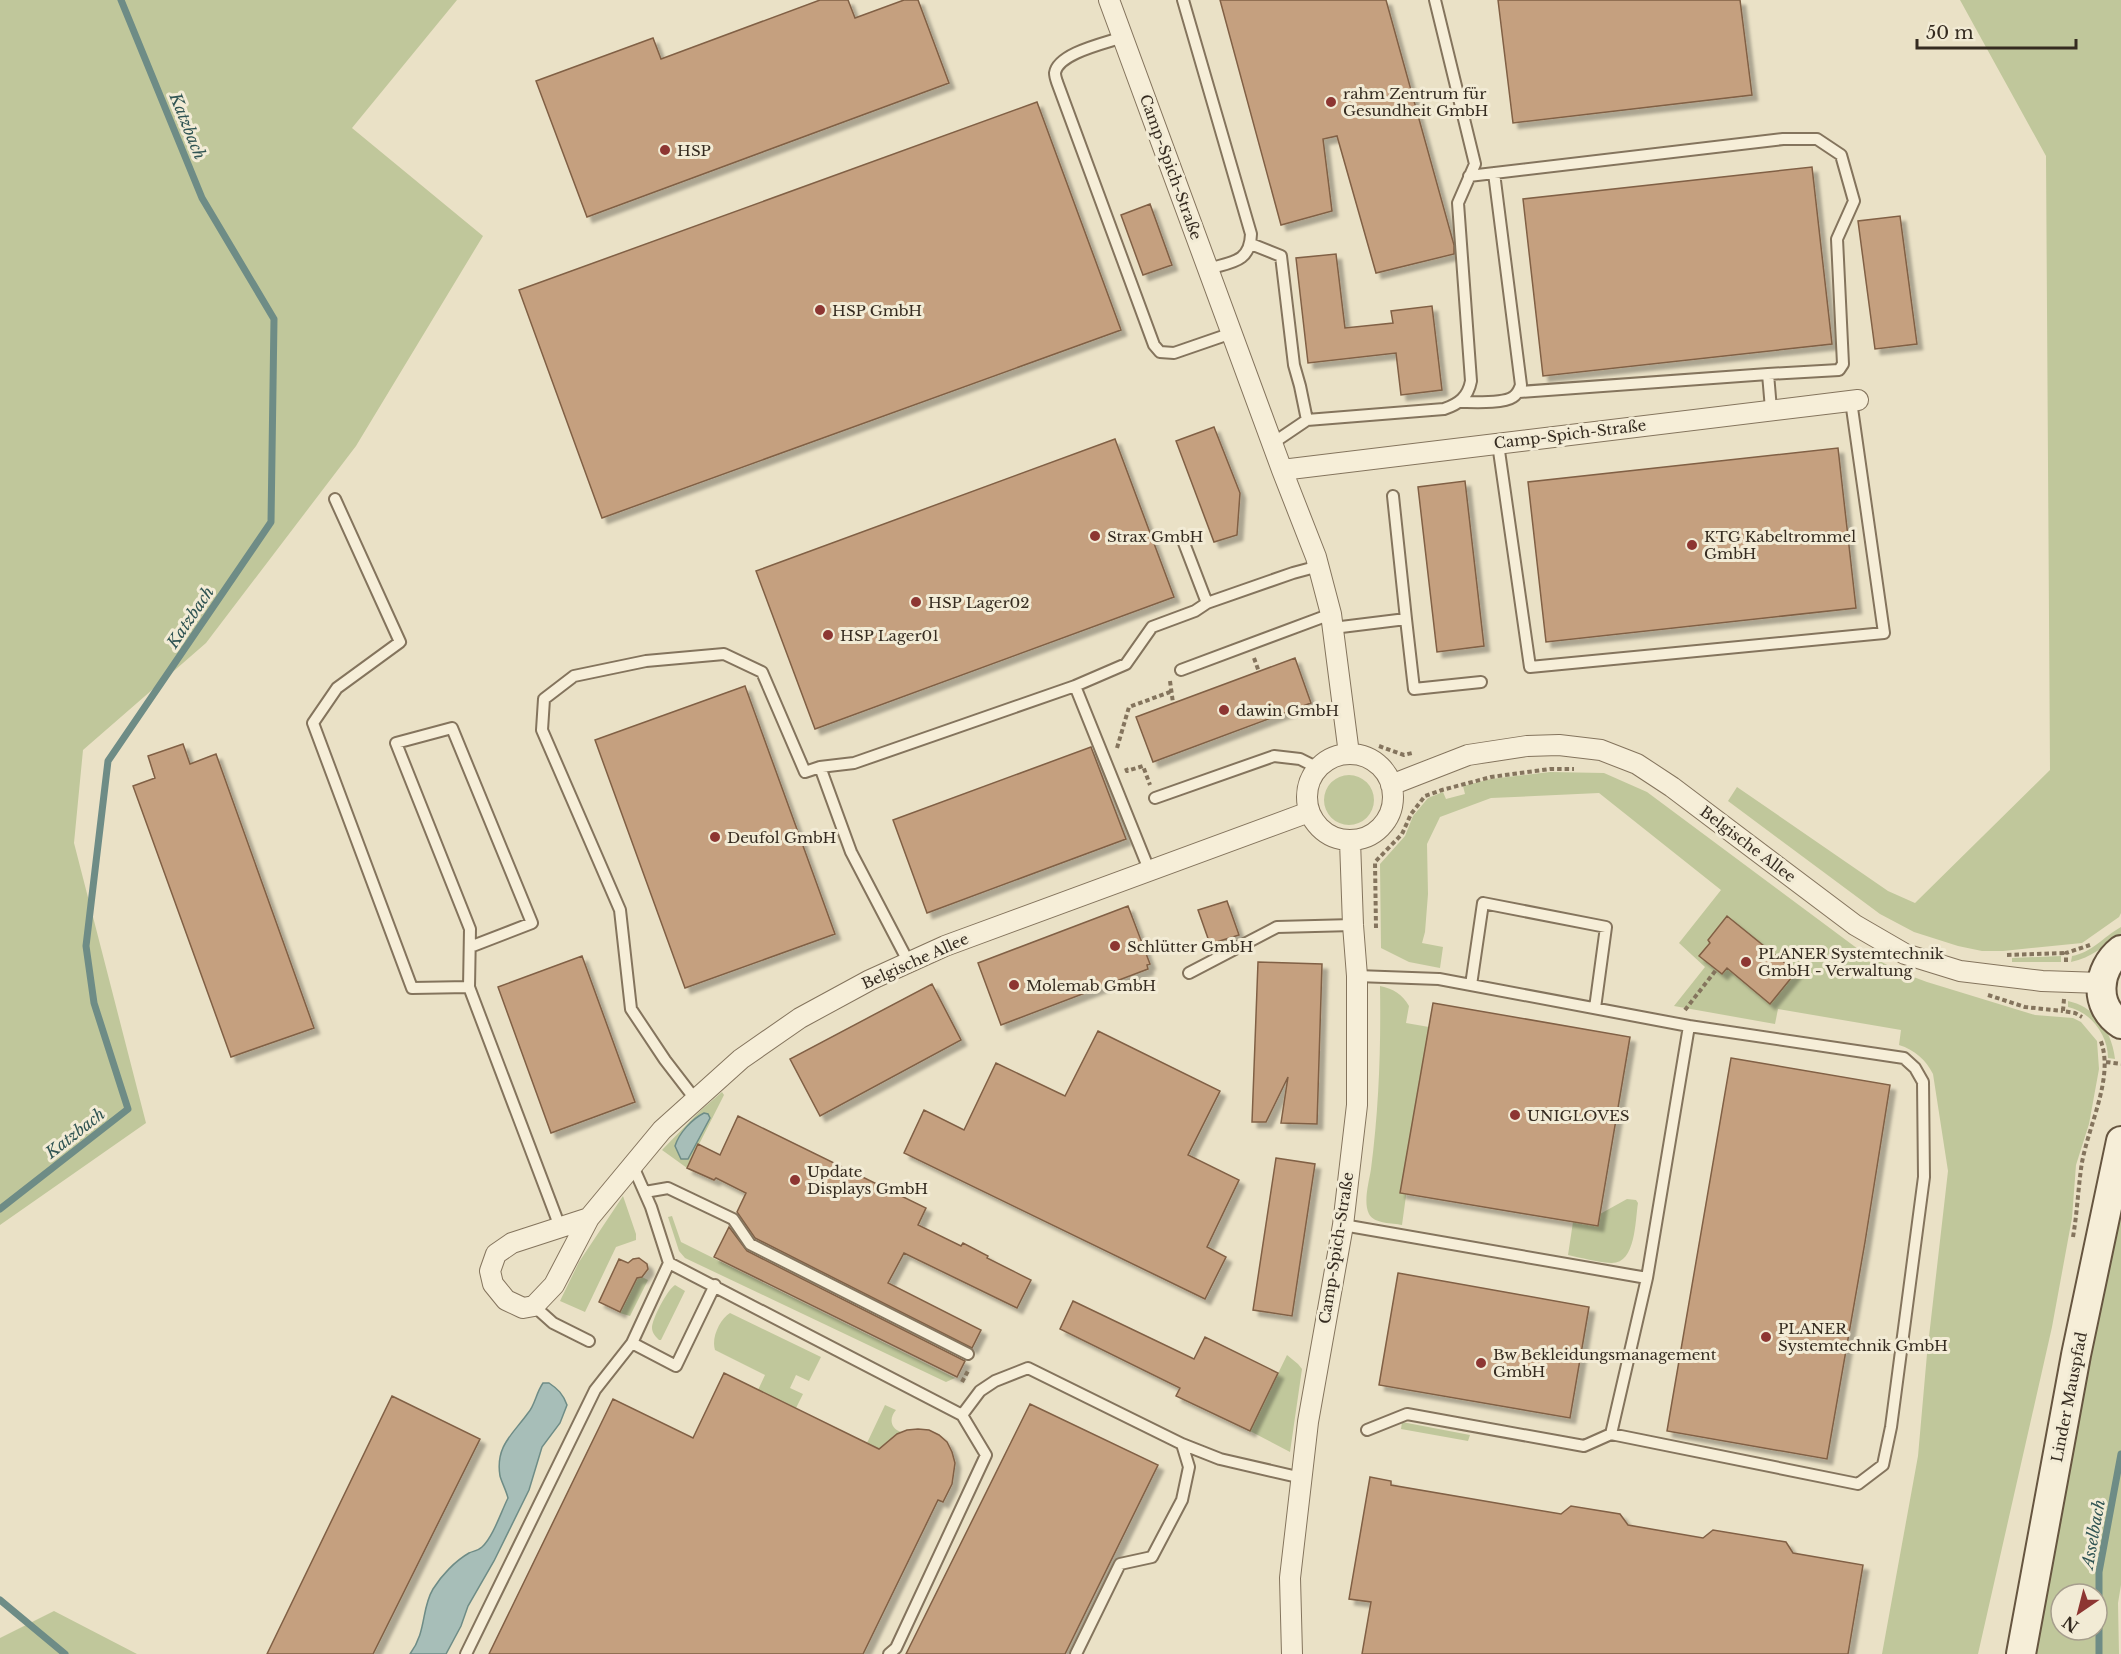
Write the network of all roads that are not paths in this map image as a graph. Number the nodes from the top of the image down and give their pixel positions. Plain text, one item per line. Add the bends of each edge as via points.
1 (1109, 0) edge
2 (1183, 0) edge
3 (1435, 0) edge
4 (1123, 37) junction
5 (1494, 173) junction
6 (1469, 176) junction
7 (1251, 244) junction
8 (1208, 269) junction
9 (1232, 333) junction
10 (1768, 374) junction
11 (1519, 392) junction
12 (1854, 400) joint
13 (1458, 402) junction
14 (1771, 409) junction
15 (1307, 420) junction
16 (1273, 443) junction
17 (1498, 444) junction
18 (1282, 470) junction
19 (1393, 496) dead end
20 (335, 499) dead end
21 (1184, 543) dead end
22 (1319, 566) junction
23 (1206, 603) junction
24 (1407, 619) junction
25 (1332, 621) junction
26 (1181, 670) dead end
27 (1481, 682) dead end
28 (1075, 686) junction
29 (1349, 754) junction
30 (820, 767) junction
31 (1318, 768) junction
32 (1391, 785) junction
33 (1155, 798) road end
34 (1309, 812) junction
35 (1350, 840) junction
36 (1150, 872) junction
37 (1353, 925) junction
38 (2108, 945) edge
39 (470, 947) junction
40 (909, 963) junction
41 (1189, 973) dead end
42 (1357, 976) junction
43 (2101, 983) junction
44 (1471, 985) junction
45 (469, 987) junction
46 (1595, 1008) junction
47 (1689, 1026) junction
48 (2109, 1029) edge
49 (695, 1099) junction
50 (2121, 1142) edge
51 (632, 1163) junction
52 (645, 1192) junction
53 (589, 1218) junction
54 (1343, 1226) junction
55 (560, 1227) junction
56 (669, 1263) junction
57 (1647, 1278) junction
58 (715, 1285) junction
59 (534, 1306) junction
60 (589, 1341) dead end
61 (632, 1343) junction
62 (968, 1354) dead end
63 (962, 1415) junction
64 (1366, 1430) dead end
65 (1611, 1434) junction
66 (1182, 1444) junction
67 (1302, 1478) junction
68 (466, 1654) edge
69 (889, 1654) edge
70 (1076, 1654) edge
71 (1292, 1654) edge
72 (2021, 1654) edge

1 - 4 street, Camp-Spich-Straße
2 - 7 lane
3 - 6 lane via 1474,164
4 - 8 street, Camp-Spich-Straße
4 - 9 lane via 1062,61 1055,72 1057,82 1154,345 1160,352 1174,353
5 - 6 lane
5 - 10 lane via 1783,139 1818,139 1841,155 1854,201 1837,239 1843,364 1839,370
5 - 11 lane
6 - 13 lane via 1458,203 1471,381 1469,390
7 - 8 lane via 1239,260
7 - 15 lane via 1281,256 1294,365
8 - 9 street, Camp-Spich-Straße
9 - 16 street, Camp-Spich-Straße
10 - 11 lane
10 - 14 lane
11 - 13 lane via 1505,400
12 - 14 street, Camp-Spich-Straße
12 - 17 lane via 1884,633 1530,667
13 - 15 lane via 1444,409
14 - 17 street, Camp-Spich-Straße
15 - 16 lane
16 - 18 street, Camp-Spich-Straße
17 - 18 street, Camp-Spich-Straße
18 - 22 street, Camp-Spich-Straße
19 - 24 lane
20 - 45 lane via 400,642 337,688 313,723 412,988
21 - 23 lane
22 - 23 lane
22 - 25 street, Camp-Spich-Straße
23 - 28 lane via 1196,611 1152,627 1126,664
24 - 25 lane
24 - 27 lane via 1414,689
25 - 26 lane
25 - 29 street, Camp-Spich-Straße
28 - 30 lane via 854,763
28 - 36 lane
29 - 31 street
29 - 32 street via 1375,763
30 - 40 lane via 851,852
30 - 49 lane via 805,772 762,672 724,654 646,661 574,676 544,699 542,730 620,910 631,1009
31 - 33 lane via 1300,759 1274,756
31 - 34 street via 1307,789
32 - 35 street via 1391,811 1385,823 1363,838
32 - 43 street, Belgische Allee via 1468,755 1527,746 1601,750 1636,764 1672,787 1855,925 1905,954 1960,971
34 - 35 street via 1325,833
34 - 36 street, Belgische Allee
35 - 37 street, Camp-Spich-Straße
36 - 40 street, Belgische Allee via 945,946
37 - 41 lane via 1277,927
37 - 42 street, Camp-Spich-Straße
38 - 43 street via 2112,957
39 - 39 lane via 471,929 396,743 453,728 532,923
39 - 45 lane
40 - 49 street, Belgische Allee via 800,1018 741,1059
42 - 44 lane via 1439,979
42 - 54 street, Camp-Spich-Straße via 1357,1105
43 - 48 street
44 - 46 lane
44 - 46 lane via 1483,903 1606,927
45 - 55 lane
46 - 47 lane
47 - 57 lane
47 - 65 lane via 1904,1058 1923,1082 1924,1176 1891,1427 1883,1465 1858,1484
49 - 51 street, Belgische Allee
50 - 72 street, Linder Mauspfad via 2076,1355
51 - 52 lane
51 - 53 street, Belgische Allee
52 - 56 lane
52 - 62 lane via 668,1188 733,1219 750,1244
53 - 55 street
53 - 59 street, Belgische Allee via 554,1285
54 - 57 lane
54 - 67 street, Camp-Spich-Straße
55 - 59 street via 512,1243 496,1254 490,1271 493,1284 506,1300 523,1308
56 - 58 lane
56 - 61 lane
57 - 65 lane
58 - 61 lane via 676,1366
58 - 63 lane
59 - 60 lane via 553,1323
61 - 68 lane via 595,1389
63 - 66 lane via 980,1391 1028,1368
63 - 69 lane via 986,1455 896,1648
64 - 65 lane via 1407,1414 1584,1446
66 - 67 lane via 1221,1459
66 - 70 lane via 1189,1467 1182,1500 1152,1557 1120,1564
67 - 71 street, Camp-Spich-Straße via 1290,1578

